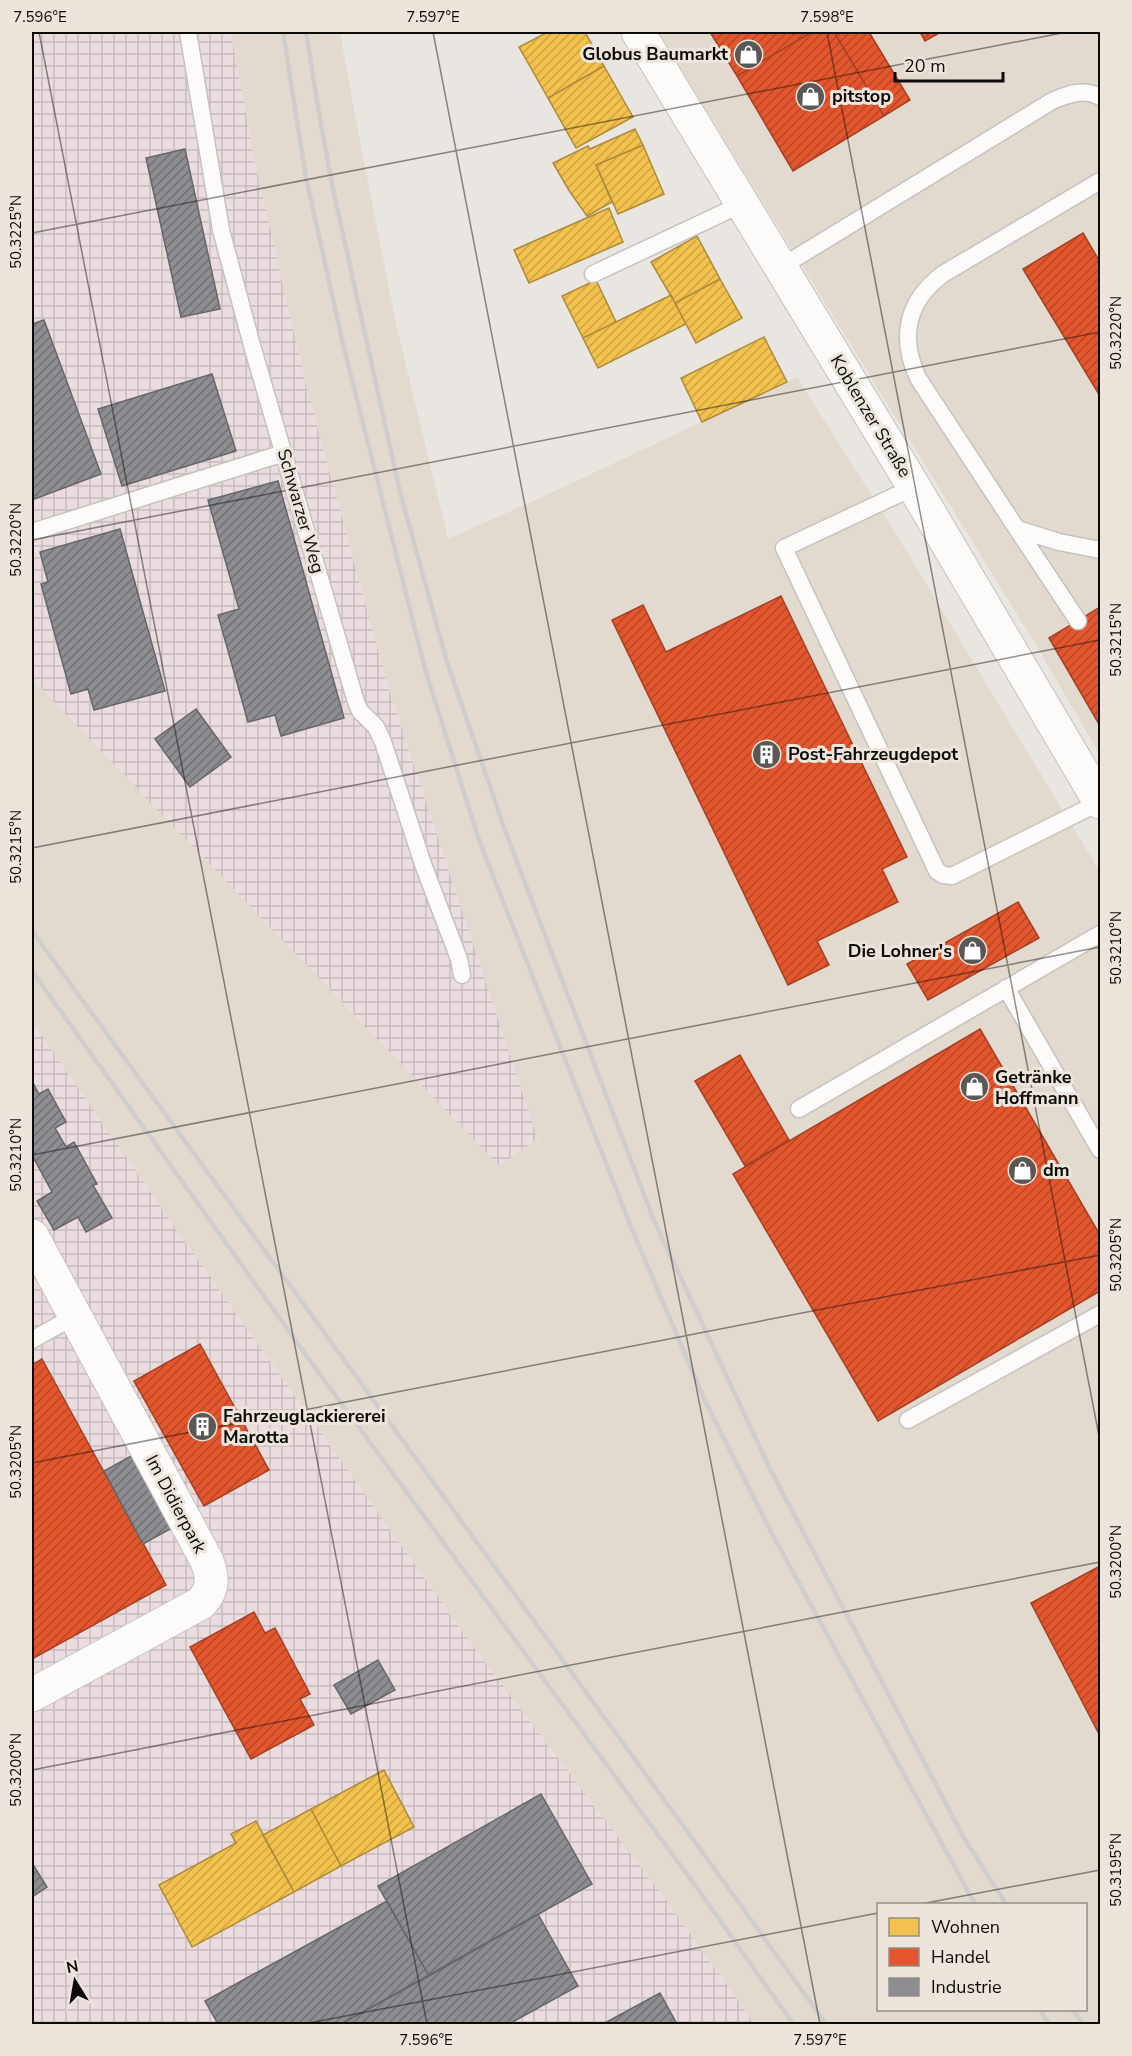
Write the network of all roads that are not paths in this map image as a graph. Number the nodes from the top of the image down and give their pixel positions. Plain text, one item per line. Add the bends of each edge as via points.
1 (188, 32) edge
2 (638, 32) edge
3 (1101, 97) edge
4 (1101, 181) edge
5 (742, 204) junction
6 (781, 267) junction
7 (593, 274) dead end
8 (284, 453) junction
9 (914, 487) junction
10 (1017, 529) junction
11 (32, 532) edge
12 (1101, 550) edge
13 (1078, 621) dead end
14 (1100, 802) edge
15 (1101, 934) edge
16 (462, 975) dead end
17 (1006, 988) junction
18 (800, 1109) dead end
19 (1101, 1150) edge
20 (32, 1236) edge
21 (1101, 1314) edge
22 (75, 1316) junction
23 (32, 1340) edge
24 (908, 1420) dead end
25 (32, 1695) edge

1 - 8 lane, Schwarzer Weg via 221,230
2 - 5 street, Koblenzer Straße
3 - 6 lane via 1081,92 1052,101
4 - 10 lane via 943,274 928,285 910,318 910,361 918,378
5 - 6 street, Koblenzer Straße
5 - 7 lane
6 - 9 street, Koblenzer Straße
8 - 11 lane
8 - 16 lane, Schwarzer Weg via 356,702 383,742
9 - 14 street, Koblenzer Straße
9 - 14 lane via 784,548 937,871 952,876
10 - 12 lane
10 - 13 lane
15 - 17 lane
17 - 18 lane
17 - 19 lane
20 - 22 street, Im Didierpark
21 - 24 lane
22 - 23 lane
22 - 25 street, Im Didierpark via 207,1561 213,1584 201,1603

